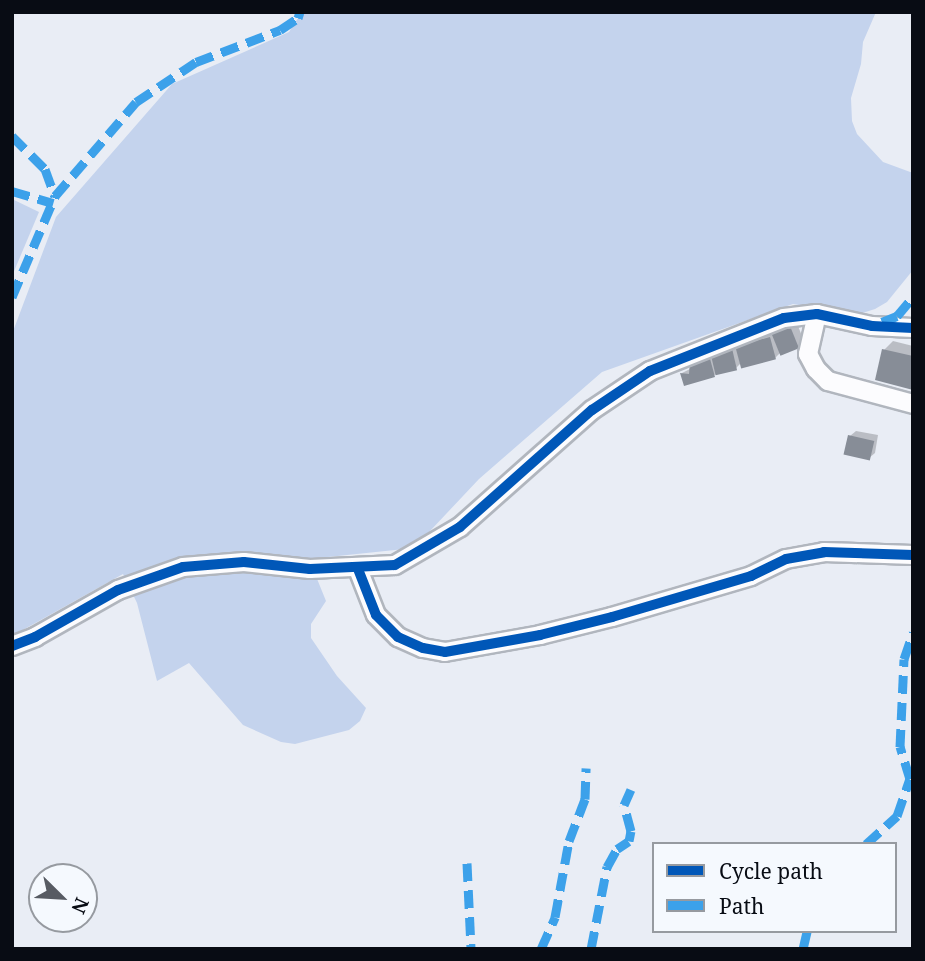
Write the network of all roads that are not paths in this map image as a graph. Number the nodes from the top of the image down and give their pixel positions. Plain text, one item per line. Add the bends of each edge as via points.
1 (817, 314) junction
2 (913, 328) edge
3 (913, 404) edge
4 (913, 555) edge
5 (358, 569) junction
6 (12, 646) edge

1 - 2 street via 872,326
1 - 3 street via 808,354 828,381
1 - 5 street via 784,318 650,371 592,410 460,527 395,565
4 - 5 street via 824,552 786,559 751,576 612,617 445,652 398,637 376,615
5 - 6 street via 244,562 183,567 118,590 35,638

